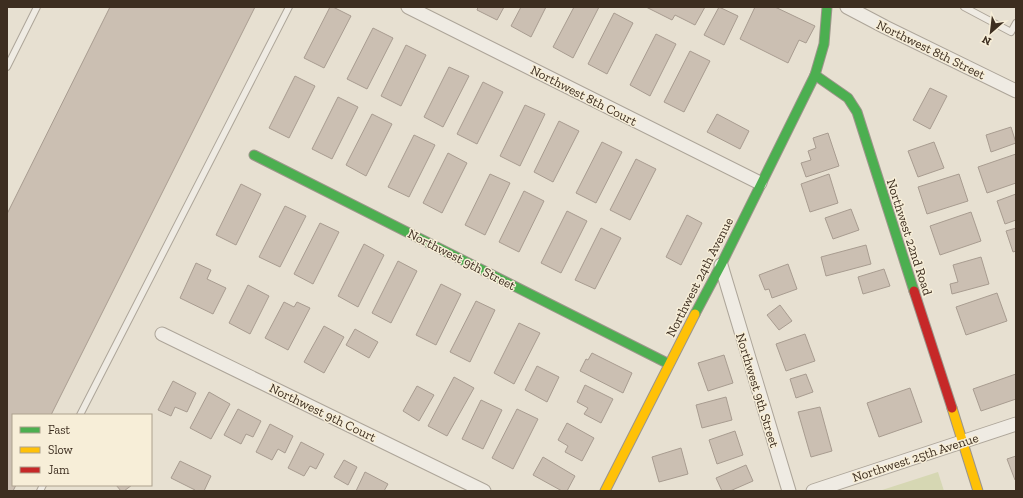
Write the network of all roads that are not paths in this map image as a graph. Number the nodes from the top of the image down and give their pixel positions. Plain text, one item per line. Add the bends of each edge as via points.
1 (37, 7) edge
2 (289, 7) edge
3 (408, 7) edge
4 (827, 7) edge
5 (847, 7) edge
6 (964, 7) edge
7 (1016, 23) edge
8 (7, 67) edge
9 (814, 75) junction
10 (1016, 91) edge
11 (254, 155) dead end
12 (760, 183) junction
13 (721, 265) junction
14 (162, 334) dead end
15 (669, 364) junction
16 (81, 414) edge
17 (1016, 424) edge
18 (962, 442) junction
19 (484, 491) edge
20 (606, 491) edge
21 (789, 491) edge
22 (813, 491) edge
23 (978, 491) edge

1 - 8 lane
2 - 16 lane
3 - 12 street, Northwest 8th Court
4 - 9 street via 824,44
5 - 10 street, Northwest 8th Street
6 - 7 lane via 1011,32
9 - 12 street, Northwest 24th Avenue
9 - 18 street, Northwest 22nd Road via 848,98 857,112
11 - 15 street, Northwest 9th Street
12 - 13 street, Northwest 24th Avenue
13 - 15 street, Northwest 24th Avenue
13 - 21 street, Northwest 9th Street
14 - 19 street, Northwest 9th Court
15 - 20 street, Northwest 24th Avenue
17 - 18 street, Northwest 25th Avenue
18 - 22 street, Northwest 25th Avenue
18 - 23 street, Northwest 22nd Road

